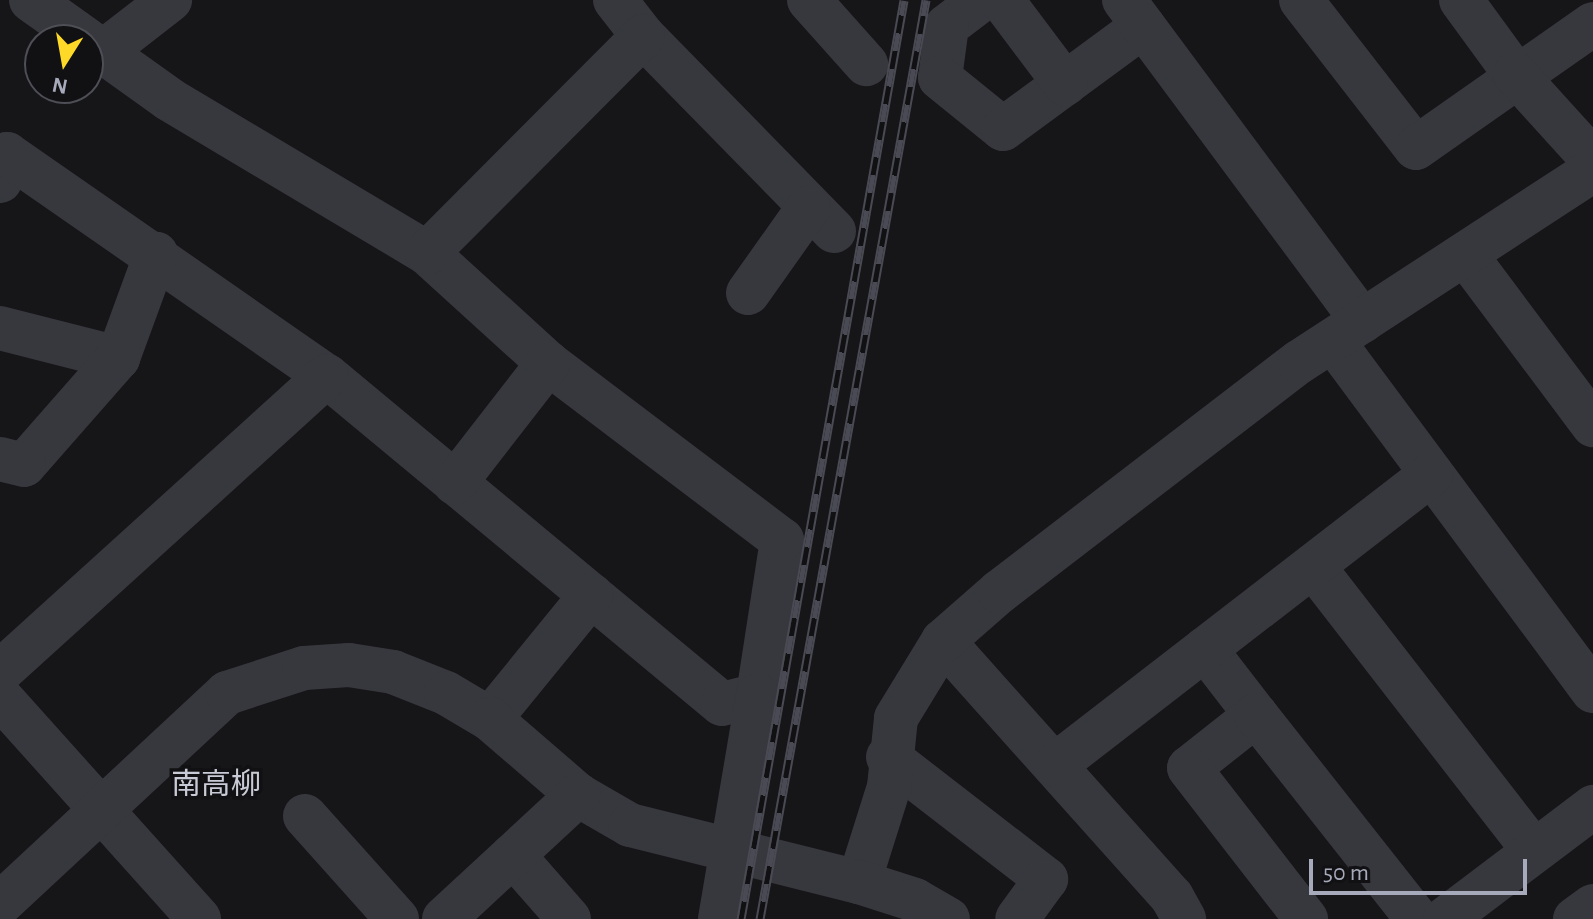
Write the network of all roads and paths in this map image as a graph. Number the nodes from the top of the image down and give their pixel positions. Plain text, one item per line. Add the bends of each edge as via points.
1 (31, 0) edge
2 (170, 0) edge
3 (615, 0) edge
4 (809, 0) edge
5 (981, 0) edge
6 (1002, 0) edge
7 (1301, 0) edge
8 (1461, 0) edge
9 (1137, 10) edge
10 (64, 24) edge
11 (1593, 24) edge
12 (643, 36) junction
13 (104, 37) edge
14 (104, 53) edge
15 (866, 64) dead end
16 (1515, 74) junction
17 (1065, 84) junction
18 (1593, 160) edge
19 (1593, 170) edge
20 (0, 181) edge
21 (427, 253) junction
22 (156, 254) junction
23 (1465, 254) junction
24 (748, 293) dead end
25 (0, 328) edge
26 (1348, 331) junction
27 (118, 358) junction
28 (548, 363) junction
29 (327, 376) junction
30 (1593, 425) edge
31 (0, 459) edge
32 (1432, 474) junction
33 (455, 483) junction
34 (1313, 566) junction
35 (591, 595) junction
36 (943, 641) junction
37 (1205, 649) junction
38 (0, 672) edge
39 (1593, 691) edge
40 (758, 695) junction
41 (0, 697) edge
42 (1256, 715) junction
43 (490, 719) junction
44 (888, 757) junction
45 (1055, 765) junction
46 (578, 795) junction
47 (102, 807) junction
48 (1593, 807) edge
49 (305, 816) dead end
50 (1532, 848) junction
51 (733, 852) junction
52 (513, 855) junction
53 (859, 882) junction
54 (1593, 906) edge
55 (9, 907) edge
56 (199, 919) edge
57 (397, 919) edge
58 (444, 919) edge
59 (569, 919) edge
60 (720, 919) edge
61 (948, 919) edge
62 (1017, 919) edge
63 (1184, 919) edge
64 (1306, 919) edge
65 (1417, 919) edge
66 (1445, 919) edge
67 (1575, 919) edge

1 - 10 street
2 - 13 street
3 - 12 street
4 - 15 street
5 - 17 street via 947,26 940,78 1003,129
6 - 17 street
7 - 16 street via 1416,148
8 - 16 street
9 - 17 street
9 - 26 street
11 - 16 street
12 - 21 street
12 - 24 street via 822,219
14 - 21 street via 169,99
16 - 18 street
19 - 23 street
20 - 22 street via 7,154
21 - 28 street
22 - 27 street
22 - 29 street
23 - 26 street
23 - 30 street
25 - 27 street
26 - 32 street
26 - 36 street via 1299,362 999,592
27 - 31 street via 24,465
28 - 33 street
28 - 40 street via 782,540
29 - 33 street
29 - 38 street
32 - 34 street
32 - 39 street
33 - 35 street
34 - 37 street
34 - 50 street
35 - 40 street via 722,704
35 - 43 street
36 - 44 street via 896,718
36 - 45 street
37 - 42 street
37 - 45 street
40 - 51 street
41 - 47 street
42 - 64 street via 1189,768
42 - 65 street
43 - 46 street
43 - 47 street via 446,693 393,672 349,665 304,668 227,693
44 - 53 street via 889,787
44 - 62 street via 1046,879
45 - 63 street via 1172,897
46 - 51 street via 630,825
46 - 52 street
47 - 55 street
47 - 56 street
48 - 50 street
49 - 57 street
50 - 66 street
51 - 53 street
51 - 60 street
52 - 58 street
52 - 59 street
53 - 61 street via 915,900
54 - 67 street

